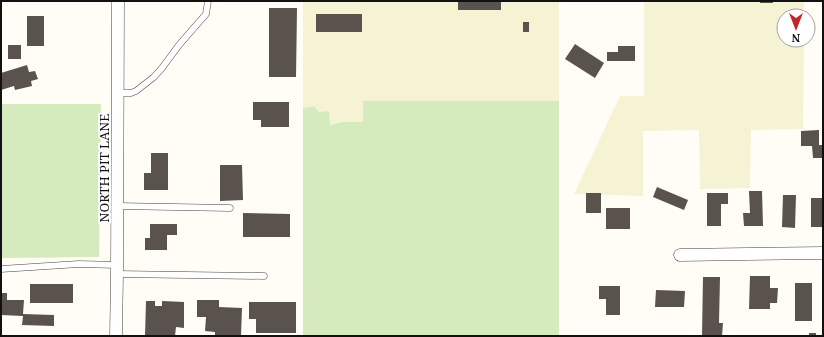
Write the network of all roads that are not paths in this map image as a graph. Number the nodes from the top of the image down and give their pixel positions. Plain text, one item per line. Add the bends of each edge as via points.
1 (118, 1) edge
2 (208, 1) edge
3 (118, 93) junction
4 (117, 206) junction
5 (230, 208) dead end
6 (823, 253) edge
7 (680, 255) dead end
8 (1, 269) edge
9 (117, 270) junction
10 (264, 276) dead end
11 (116, 336) edge

1 - 3 street, NORTH PIT LANE
2 - 3 lane via 206,14 154,77 136,91
3 - 4 street, NORTH PIT LANE
4 - 5 lane
4 - 9 street, NORTH PIT LANE
6 - 7 street
8 - 9 lane via 79,264
9 - 10 lane
9 - 11 street, NORTH PIT LANE

